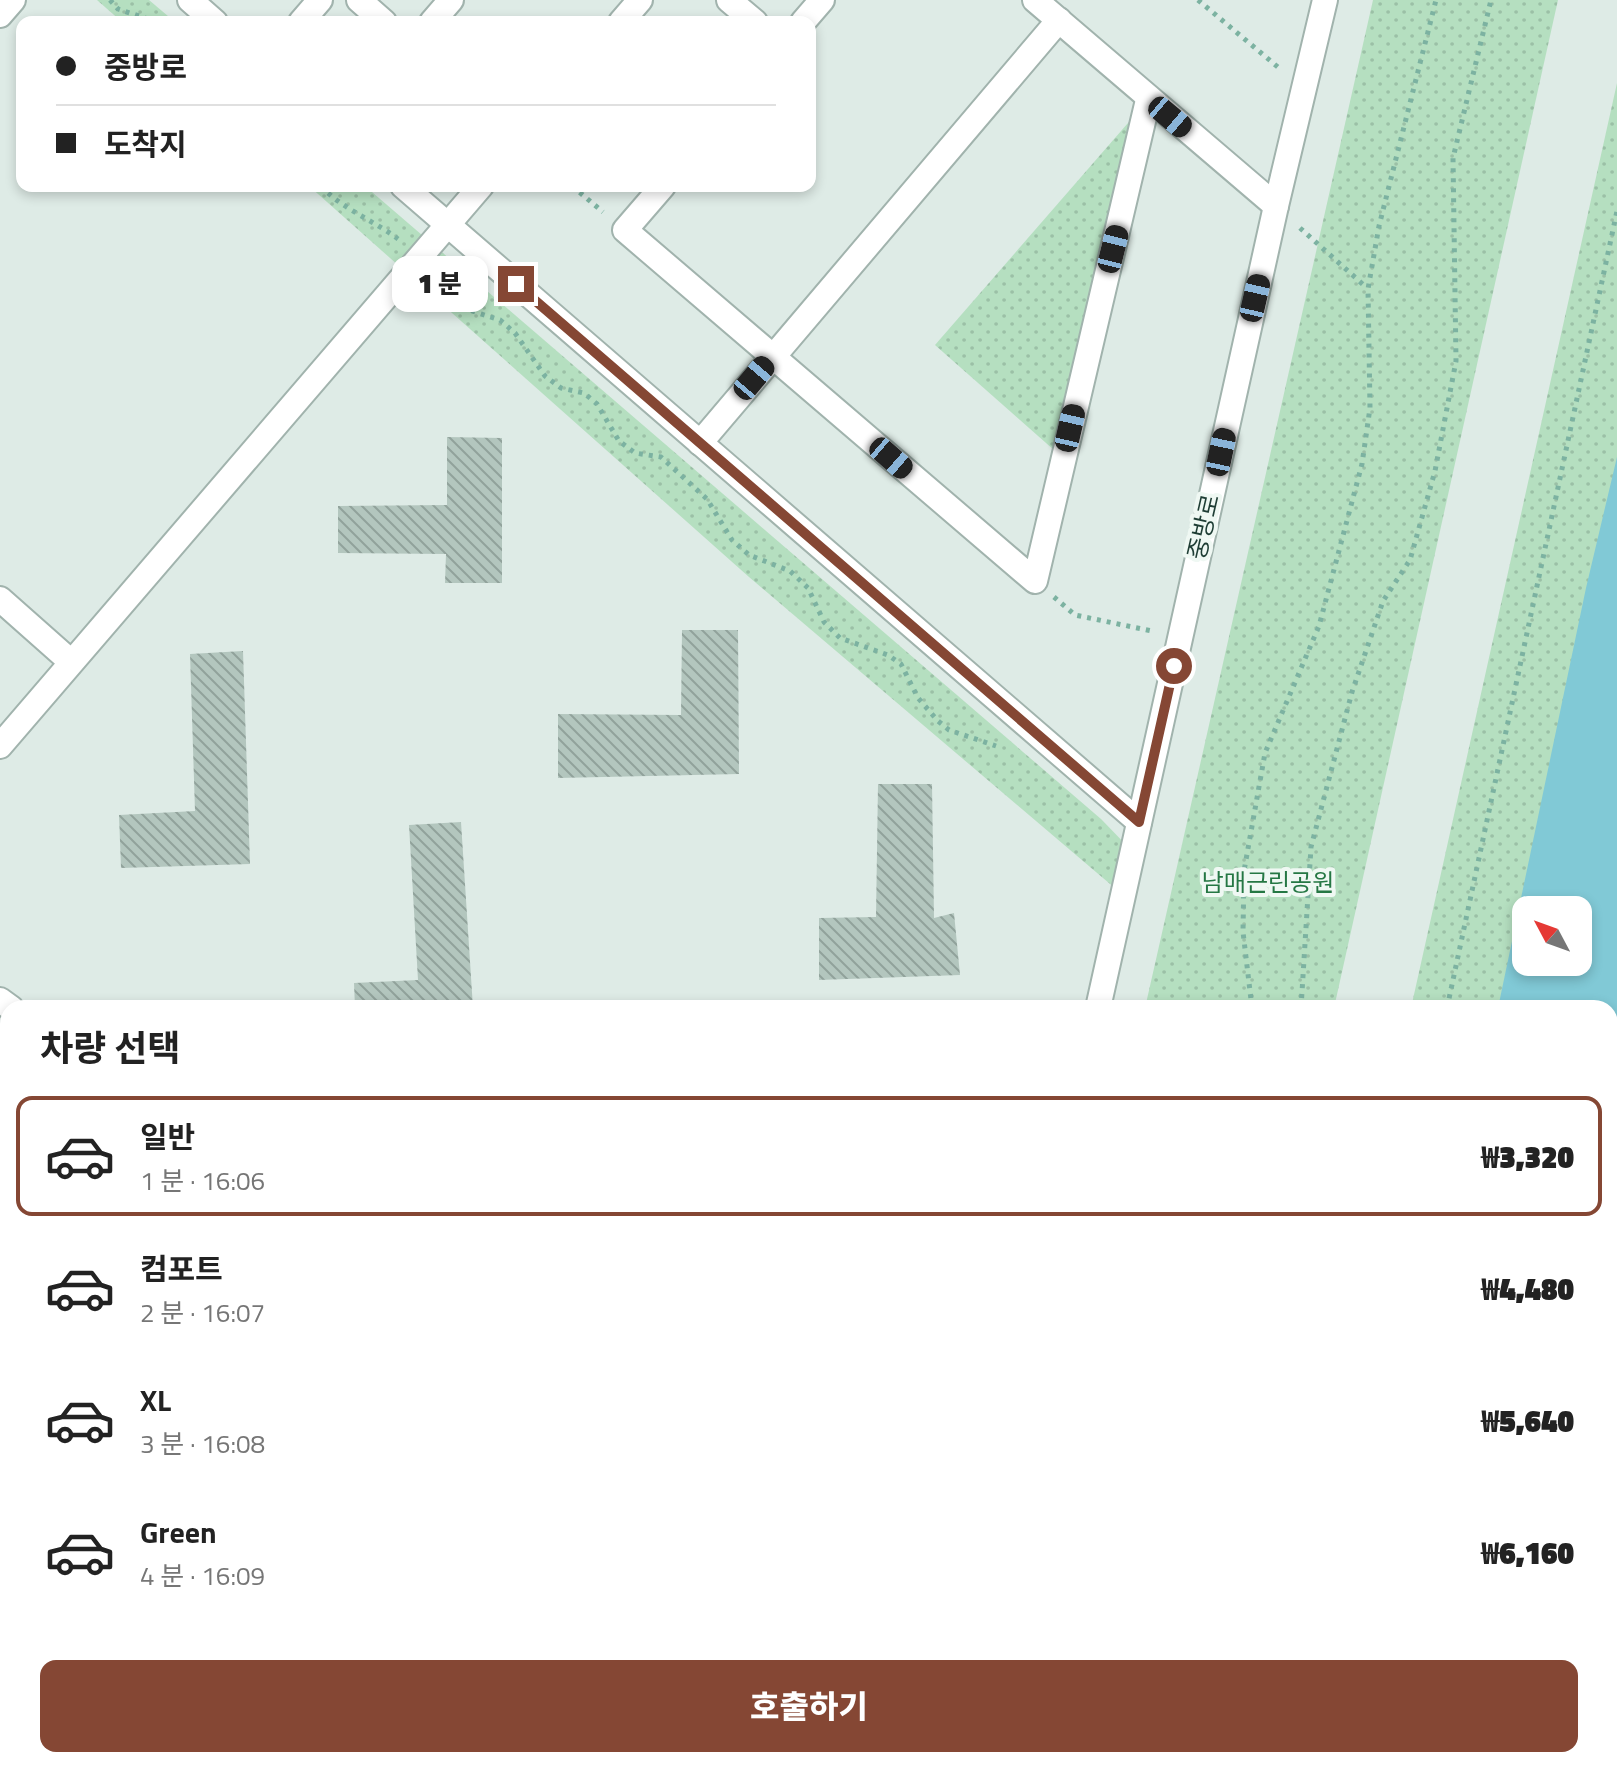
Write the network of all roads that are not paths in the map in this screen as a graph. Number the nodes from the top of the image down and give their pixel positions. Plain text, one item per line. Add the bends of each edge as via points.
1 (13, 0) edge
2 (190, 0) edge
3 (320, 0) edge
4 (359, 0) edge
5 (451, 0) edge
6 (640, 0) edge
7 (729, 0) edge
8 (822, 0) edge
9 (1035, 0) edge
10 (1325, 0) edge
11 (0, 15) edge
12 (208, 16) edge
13 (306, 16) edge
14 (377, 16) edge
15 (437, 16) edge
16 (626, 16) edge
17 (748, 16) edge
18 (808, 16) edge
19 (1059, 20) junction
20 (1148, 100) junction
21 (410, 192) edge
22 (476, 192) edge
23 (658, 192) edge
24 (1276, 206) junction
25 (447, 225) junction
26 (772, 356) junction
27 (700, 443) junction
28 (0, 599) edge
29 (70, 661) junction
30 (0, 746) edge
31 (1139, 822) junction
32 (1100, 1000) edge

1 - 11 street
2 - 12 street
3 - 13 street
4 - 14 street
5 - 15 street
6 - 16 street
7 - 17 street
8 - 18 street
9 - 19 street
10 - 24 street, 중방로
19 - 20 street
19 - 26 street
20 - 24 street
20 - 26 street via 1035,581
21 - 25 street
22 - 25 street
23 - 26 street via 625,230
24 - 31 street, 중방로
25 - 27 street
25 - 29 street
26 - 27 street
27 - 31 street
28 - 29 street
29 - 30 street
31 - 32 street, 중방로

